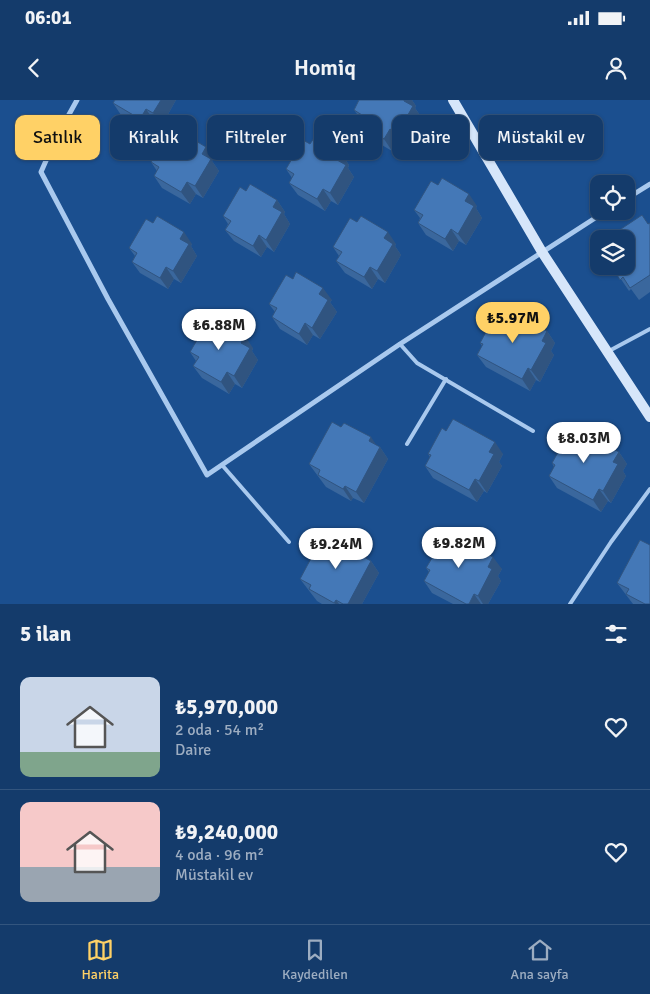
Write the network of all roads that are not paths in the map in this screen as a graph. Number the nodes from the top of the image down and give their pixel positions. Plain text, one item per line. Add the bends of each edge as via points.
1 (77, 100) edge
2 (453, 100) edge
3 (650, 184) edge
4 (635, 193) edge
5 (592, 220) edge
6 (542, 252) junction
7 (650, 329) edge
8 (400, 344) junction
9 (607, 352) junction
10 (446, 379) junction
11 (650, 417) edge
12 (533, 431) dead end
13 (407, 444) dead end
14 (222, 465) junction
15 (650, 489) edge
16 (289, 542) dead end
17 (570, 604) edge

1 - 14 street via 41,172 207,475
2 - 6 street
3 - 4 street
5 - 6 street
6 - 8 street
6 - 9 street
7 - 9 lane
8 - 10 lane via 411,358
8 - 14 street
9 - 11 street
10 - 12 lane
10 - 13 lane
14 - 16 lane
15 - 17 lane via 610,542

